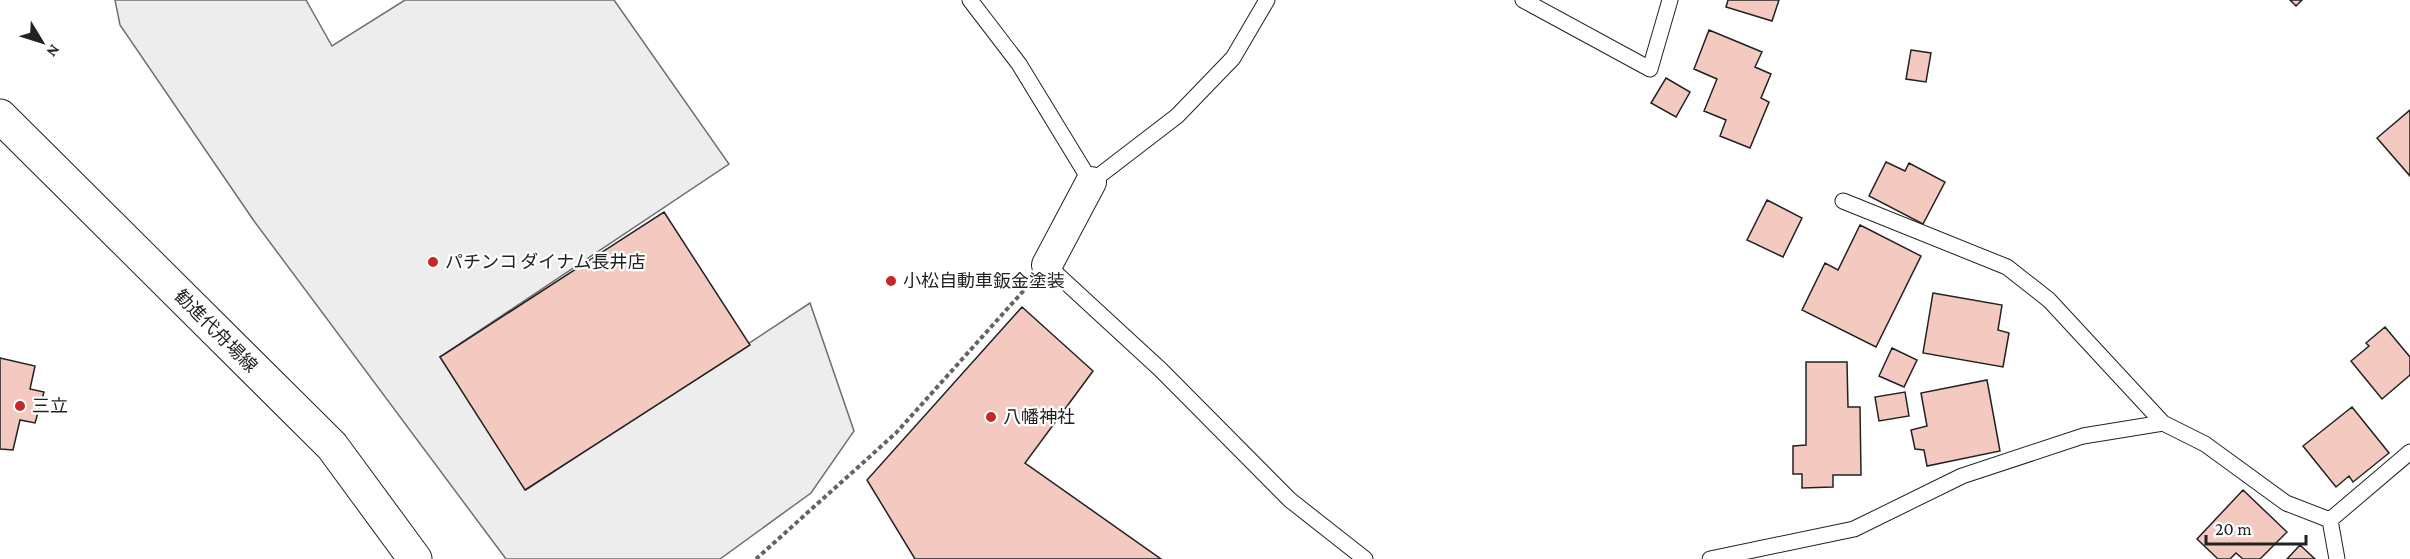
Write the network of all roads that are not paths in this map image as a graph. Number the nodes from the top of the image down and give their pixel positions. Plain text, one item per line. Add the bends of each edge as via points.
1 (970, 0) edge
2 (1267, 0) edge
3 (1522, 0) edge
4 (1670, 0) edge
5 (0, 116) edge
6 (1091, 182) junction
7 (1843, 201) dead end
8 (1047, 265) joint
9 (2163, 423) junction
10 (2410, 452) edge
11 (2330, 520) junction
12 (415, 559) edge
13 (1365, 559) edge
14 (1710, 559) edge
15 (2337, 559) edge

1 - 6 lane via 1019,64
2 - 6 lane via 1233,58 1177,116
3 - 4 lane via 1650,69
5 - 12 main road, 勧進代舟場線 via 332,446
6 - 8 street
7 - 9 lane via 2007,267 2049,300
8 - 13 lane via 1161,370 1290,500
9 - 11 lane via 2205,444 2286,503
9 - 14 lane via 2083,436 1962,476 1854,529
10 - 11 lane
11 - 15 lane

